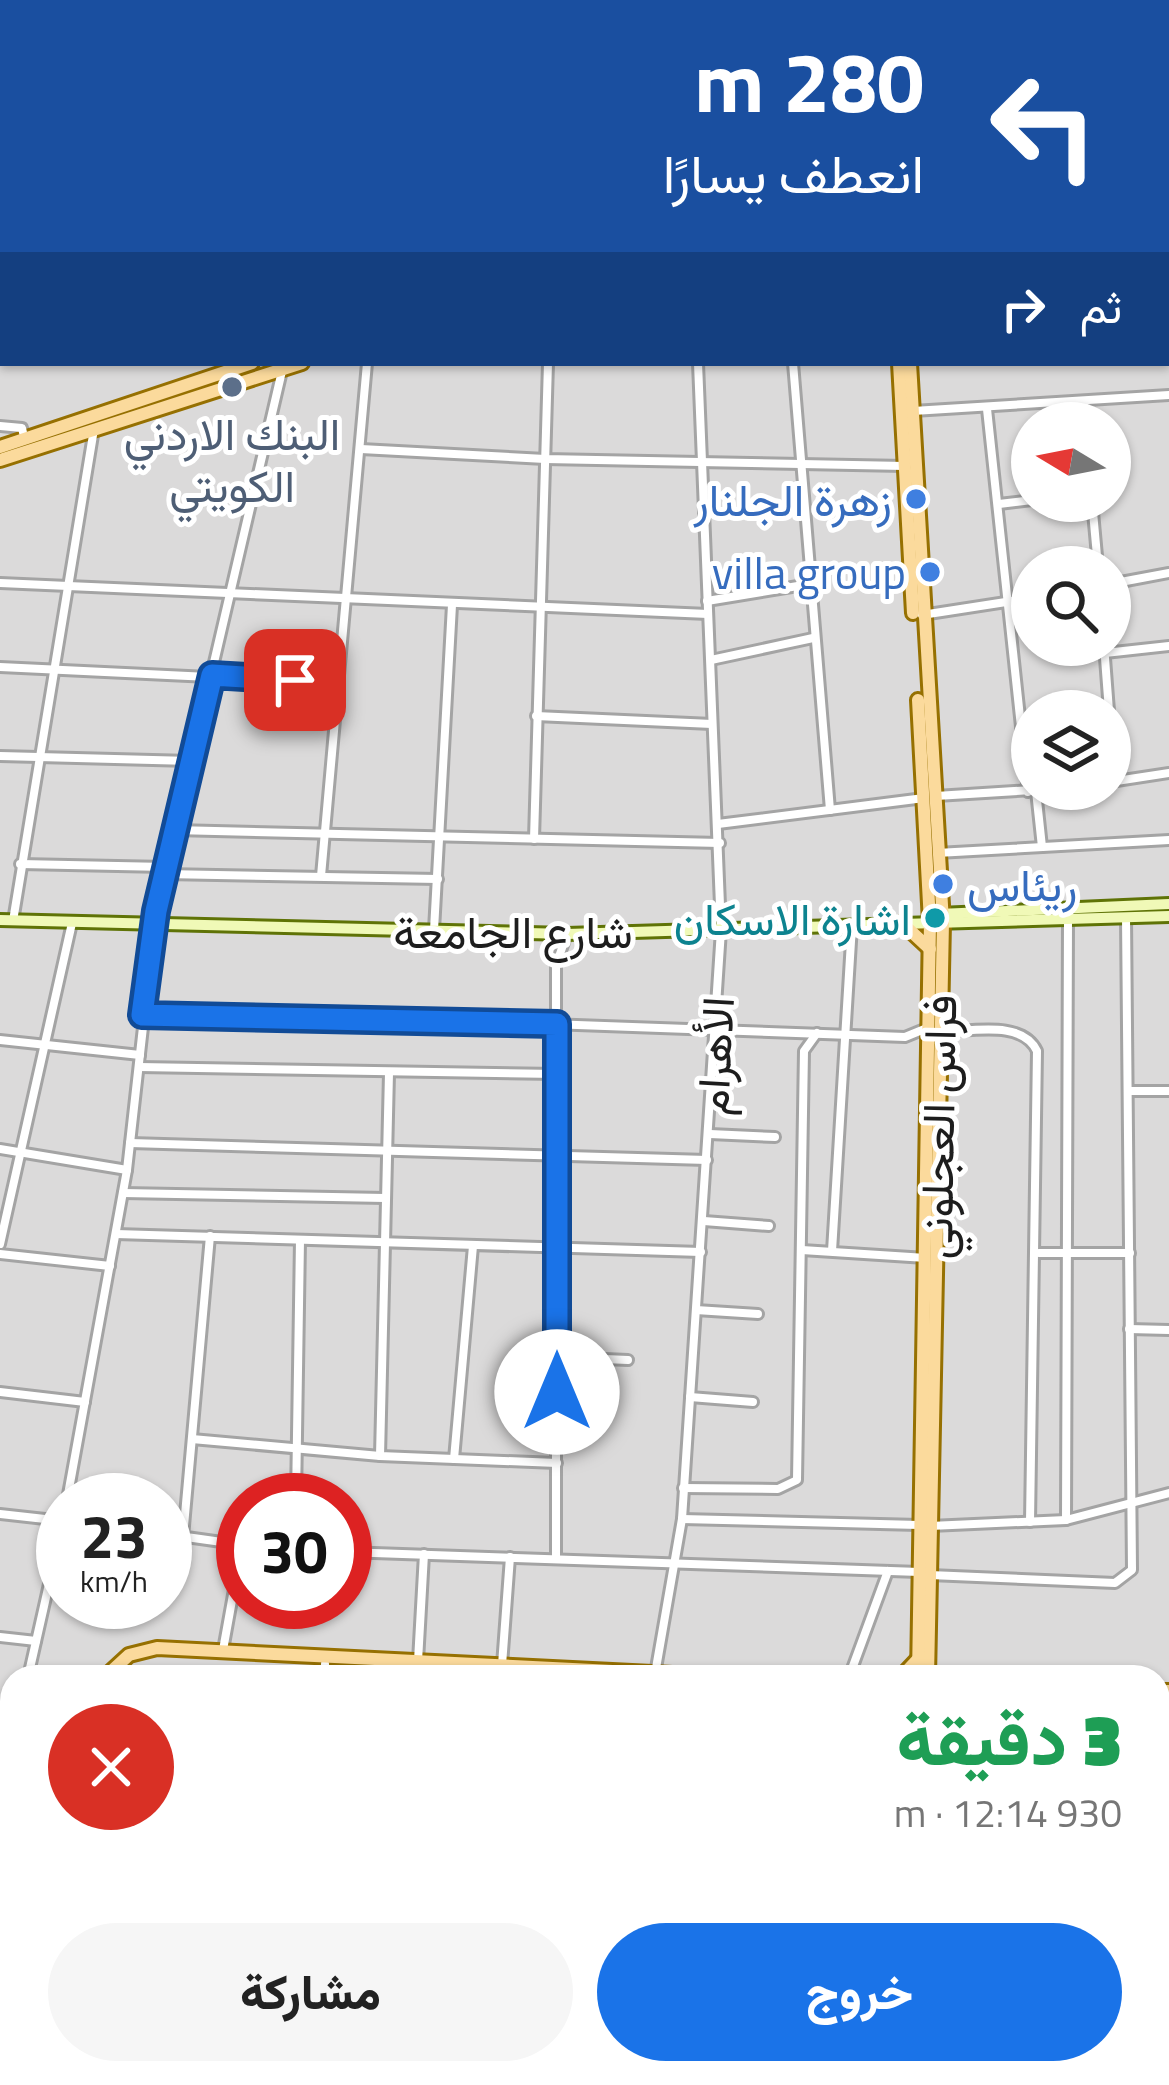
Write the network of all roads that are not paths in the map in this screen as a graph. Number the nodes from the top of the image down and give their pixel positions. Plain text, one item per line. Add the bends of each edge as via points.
1 (243, 366) edge
2 (291, 366) edge
3 (367, 366) edge
4 (548, 366) edge
5 (698, 366) edge
6 (793, 366) edge
7 (899, 366) edge
8 (910, 366) edge
9 (283, 368) junction
10 (1169, 395) edge
11 (1084, 401) joint
12 (987, 409) junction
13 (913, 411) junction
14 (0, 426) edge
15 (94, 428) junction
16 (24, 437) junction
17 (0, 446) edge
18 (361, 448) junction
19 (545, 459) junction
20 (0, 460) edge
21 (701, 464) junction
22 (803, 466) junction
23 (904, 466) junction
24 (1011, 503) edge
25 (999, 504) junction
26 (1169, 573) edge
27 (1131, 580) edge
28 (0, 583) edge
29 (810, 584) junction
30 (68, 586) junction
31 (231, 596) junction
32 (346, 600) junction
33 (707, 601) junction
34 (1010, 602) junction
35 (452, 605) junction
36 (541, 608) junction
37 (708, 614) junction
38 (922, 615) junction
39 (813, 638) junction
40 (1169, 646) edge
41 (1131, 648) edge
42 (711, 660) junction
43 (0, 667) edge
44 (52, 669) junction
45 (212, 675) junction
46 (337, 683) junction
47 (1020, 690) edge
48 (536, 716) junction
49 (712, 724) junction
50 (0, 756) edge
51 (36, 758) junction
52 (191, 761) junction
53 (1169, 773) edge
54 (1131, 779) edge
55 (1011, 792) edge
56 (929, 797) junction
57 (830, 810) junction
58 (1035, 810) edge
59 (718, 824) junction
60 (174, 830) junction
61 (324, 832) junction
62 (439, 837) junction
63 (534, 839) junction
64 (1169, 839) edge
65 (719, 843) junction
66 (1042, 847) junction
67 (936, 853) junction
68 (20, 864) junction
69 (165, 871) junction
70 (321, 876) junction
71 (438, 879) junction
72 (1169, 904) edge
73 (1169, 916) edge
74 (1126, 917) junction
75 (937, 918) junction
76 (1068, 919) junction
77 (6, 921) edge
78 (72, 922) junction
79 (154, 923) junction
80 (902, 923) junction
81 (852, 925) junction
82 (722, 930) junction
83 (434, 932) junction
84 (567, 934) junction
85 (930, 949) junction
86 (142, 1015) junction
87 (557, 1024) junction
88 (716, 1027) junction
89 (782, 1030) junction
90 (933, 1030) junction
91 (820, 1032) junction
92 (847, 1034) junction
93 (0, 1040) edge
94 (45, 1044) junction
95 (804, 1051) junction
96 (140, 1055) junction
97 (139, 1067) junction
98 (389, 1073) junction
99 (558, 1075) junction
100 (1129, 1091) junction
101 (1169, 1091) edge
102 (710, 1134) junction
103 (775, 1137) dead end
104 (130, 1143) junction
105 (0, 1149) edge
106 (20, 1152) junction
107 (386, 1152) junction
108 (558, 1156) junction
109 (707, 1160) junction
110 (127, 1171) junction
111 (123, 1192) junction
112 (385, 1198) junction
113 (704, 1221) junction
114 (770, 1226) dead end
115 (116, 1234) junction
116 (210, 1236) junction
117 (300, 1240) junction
118 (385, 1242) junction
119 (0, 1244) edge
120 (473, 1245) junction
121 (558, 1247) junction
122 (802, 1250) junction
123 (832, 1251) junction
124 (701, 1252) junction
125 (1130, 1252) junction
126 (1039, 1253) junction
127 (1068, 1253) junction
128 (0, 1254) edge
129 (926, 1258) junction
130 (110, 1266) junction
131 (696, 1310) junction
132 (758, 1314) dead end
133 (1129, 1329) junction
134 (1169, 1330) edge
135 (557, 1357) junction
136 (628, 1360) dead end
137 (0, 1392) edge
138 (690, 1397) junction
139 (86, 1402) junction
140 (753, 1402) dead end
141 (192, 1439) junction
142 (298, 1450) junction
143 (380, 1456) junction
144 (454, 1459) junction
145 (556, 1463) junction
146 (72, 1473) edge
147 (189, 1473) edge
148 (297, 1473) edge
149 (683, 1488) junction
150 (1169, 1493) edge
151 (1131, 1501) junction
152 (0, 1514) edge
153 (36, 1518) edge
154 (682, 1520) junction
155 (1066, 1520) junction
156 (1030, 1522) junction
157 (924, 1526) junction
158 (372, 1553) edge
159 (424, 1554) junction
160 (510, 1557) junction
161 (556, 1558) junction
162 (678, 1560) junction
163 (888, 1571) junction
164 (923, 1574) junction
165 (39, 1629) edge
166 (227, 1629) edge
167 (0, 1636) edge
168 (36, 1641) junction
169 (223, 1650) junction
170 (923, 1657) junction
171 (418, 1661) junction
172 (31, 1665) edge
173 (116, 1665) edge
174 (127, 1665) edge
175 (263, 1665) edge
176 (451, 1665) edge
177 (509, 1665) edge
178 (657, 1665) edge
179 (853, 1665) edge
180 (914, 1665) edge
181 (921, 1665) edge
182 (925, 1665) edge
183 (931, 1665) edge

1 - 16 main road
2 - 9 main road
3 - 18 street
4 - 19 street
5 - 21 street, الأهرام
6 - 22 street
7 - 23 main road, فراس العجلوني
8 - 13 main road, فراس العجلوني
9 - 15 main road
9 - 31 street
10 - 11 street
11 - 12 street
12 - 13 street
12 - 25 street
13 - 38 main road, فراس العجلوني
14 - 16 street via 20,428
15 - 20 main road
15 - 30 street
16 - 17 main road
18 - 19 street
18 - 32 street
19 - 21 street
19 - 36 street
21 - 22 street
21 - 33 street, الأهرام
22 - 23 street
22 - 29 street
23 - 56 main road, فراس العجلوني
24 - 25 street
25 - 34 street
26 - 27 street
28 - 30 street
29 - 33 street
29 - 39 street
30 - 31 street
30 - 44 street
31 - 32 street
31 - 45 street
32 - 35 street
32 - 46 street
33 - 37 street, الأهرام
34 - 38 street
34 - 47 street
35 - 36 street
35 - 62 street
36 - 37 street
36 - 48 street
37 - 42 street, الأهرام
38 - 56 main road, فراس العجلوني
39 - 42 street
39 - 57 street
40 - 41 street
42 - 49 street, الأهرام
43 - 44 street
44 - 45 street
44 - 51 street
45 - 46 street
45 - 52 street
46 - 61 street
48 - 49 street
48 - 63 street
49 - 59 street, الأهرام
50 - 51 street
51 - 52 street
51 - 68 street
52 - 60 street
53 - 54 street
55 - 56 street
56 - 57 street
56 - 67 main road, فراس العجلوني
56 - 75 main road, فراس العجلوني
57 - 59 street
58 - 66 street
59 - 65 street, الأهرام
60 - 61 street
60 - 69 street
61 - 62 street
61 - 70 street
62 - 63 street
62 - 71 street
63 - 65 street
64 - 66 street
65 - 82 street, الأهرام
66 - 67 street
67 - 75 main road, فراس العجلوني
68 - 69 street
68 - 77 street
69 - 70 street
69 - 79 street
70 - 71 street
71 - 83 street
72 - 75 main road, شارع الجامعة
73 - 74 main road, شارع الجامعة
74 - 76 main road, شارع الجامعة
74 - 100 street
75 - 76 main road, شارع الجامعة
75 - 80 main road, شارع الجامعة
75 - 85 main road, فراس العجلوني
75 - 90 main road, فراس العجلوني
76 - 127 street
77 - 78 main road, شارع الجامعة
78 - 79 main road, شارع الجامعة
78 - 94 street
79 - 83 main road, شارع الجامعة
79 - 86 street
80 - 81 main road, شارع الجامعة
80 - 85 main road
81 - 82 main road, شارع الجامعة
81 - 92 street
82 - 84 main road, شارع الجامعة
82 - 88 street, الأهرام
83 - 84 main road, شارع الجامعة
84 - 87 street via 556,964
85 - 90 main road, فراس العجلوني
86 - 87 street
86 - 96 street
87 - 88 street
87 - 99 street
88 - 89 street
88 - 102 street, الأهرام
89 - 91 street
89 - 95 street
90 - 92 street
90 - 126 street via 1017,1032 1034,1043
90 - 129 main road, فراس العجلوني
90 - 157 main road, فراس العجلوني
91 - 92 street
91 - 95 street
92 - 123 street
93 - 94 street
94 - 96 street
94 - 106 street
95 - 122 street
96 - 97 street
97 - 98 street
97 - 104 street
98 - 99 street
98 - 107 street
99 - 108 street
100 - 101 street
100 - 125 street
102 - 103 street
102 - 109 street, الأهرام
104 - 107 street
104 - 110 street
105 - 106 street
106 - 110 street
106 - 119 street
107 - 108 street
107 - 112 street
108 - 109 street
108 - 121 street
109 - 113 street, الأهرام
110 - 111 street
111 - 112 street
111 - 115 street
112 - 118 street
113 - 114 street
113 - 124 street, الأهرام
115 - 116 street
115 - 130 street
116 - 117 street
116 - 141 street
117 - 118 street
117 - 142 street
118 - 120 street
118 - 143 street
120 - 121 street
120 - 144 street
121 - 124 street
121 - 135 street
122 - 123 street
122 - 149 street via 797,1480 778,1490
123 - 129 street
124 - 131 street, الأهرام
125 - 127 street
125 - 133 street
126 - 127 street
126 - 156 street
127 - 155 street
128 - 130 street
129 - 157 main road, فراس العجلوني
130 - 139 street
131 - 132 street
131 - 138 street, الأهرام
133 - 134 street
133 - 151 street
135 - 136 street
135 - 145 street
137 - 139 street
138 - 140 street
138 - 149 street, الأهرام
139 - 146 street
141 - 142 street
141 - 147 street
142 - 143 street
142 - 148 street
143 - 144 street
144 - 145 street
145 - 161 street
149 - 154 street, الأهرام
150 - 151 street
151 - 155 street
151 - 164 street via 1132,1570 1115,1583
152 - 153 street
154 - 157 street
154 - 162 street, الأهرام
155 - 156 street
156 - 157 street
157 - 164 main road, فراس العجلوني
158 - 159 street
159 - 160 street
159 - 171 street
160 - 161 street
160 - 177 street
161 - 162 street
162 - 163 street
162 - 178 street, الأهرام
163 - 164 street
163 - 179 street
164 - 170 main road, فراس العجلوني
165 - 168 street
166 - 169 street
167 - 168 street
168 - 172 street
169 - 171 main road
169 - 173 main road via 147,1649
170 - 180 main road
170 - 181 main road, فراس العجلوني
170 - 182 main road, فراس العجلوني
170 - 183 main road
171 - 176 main road
174 - 175 main road via 152,1656

